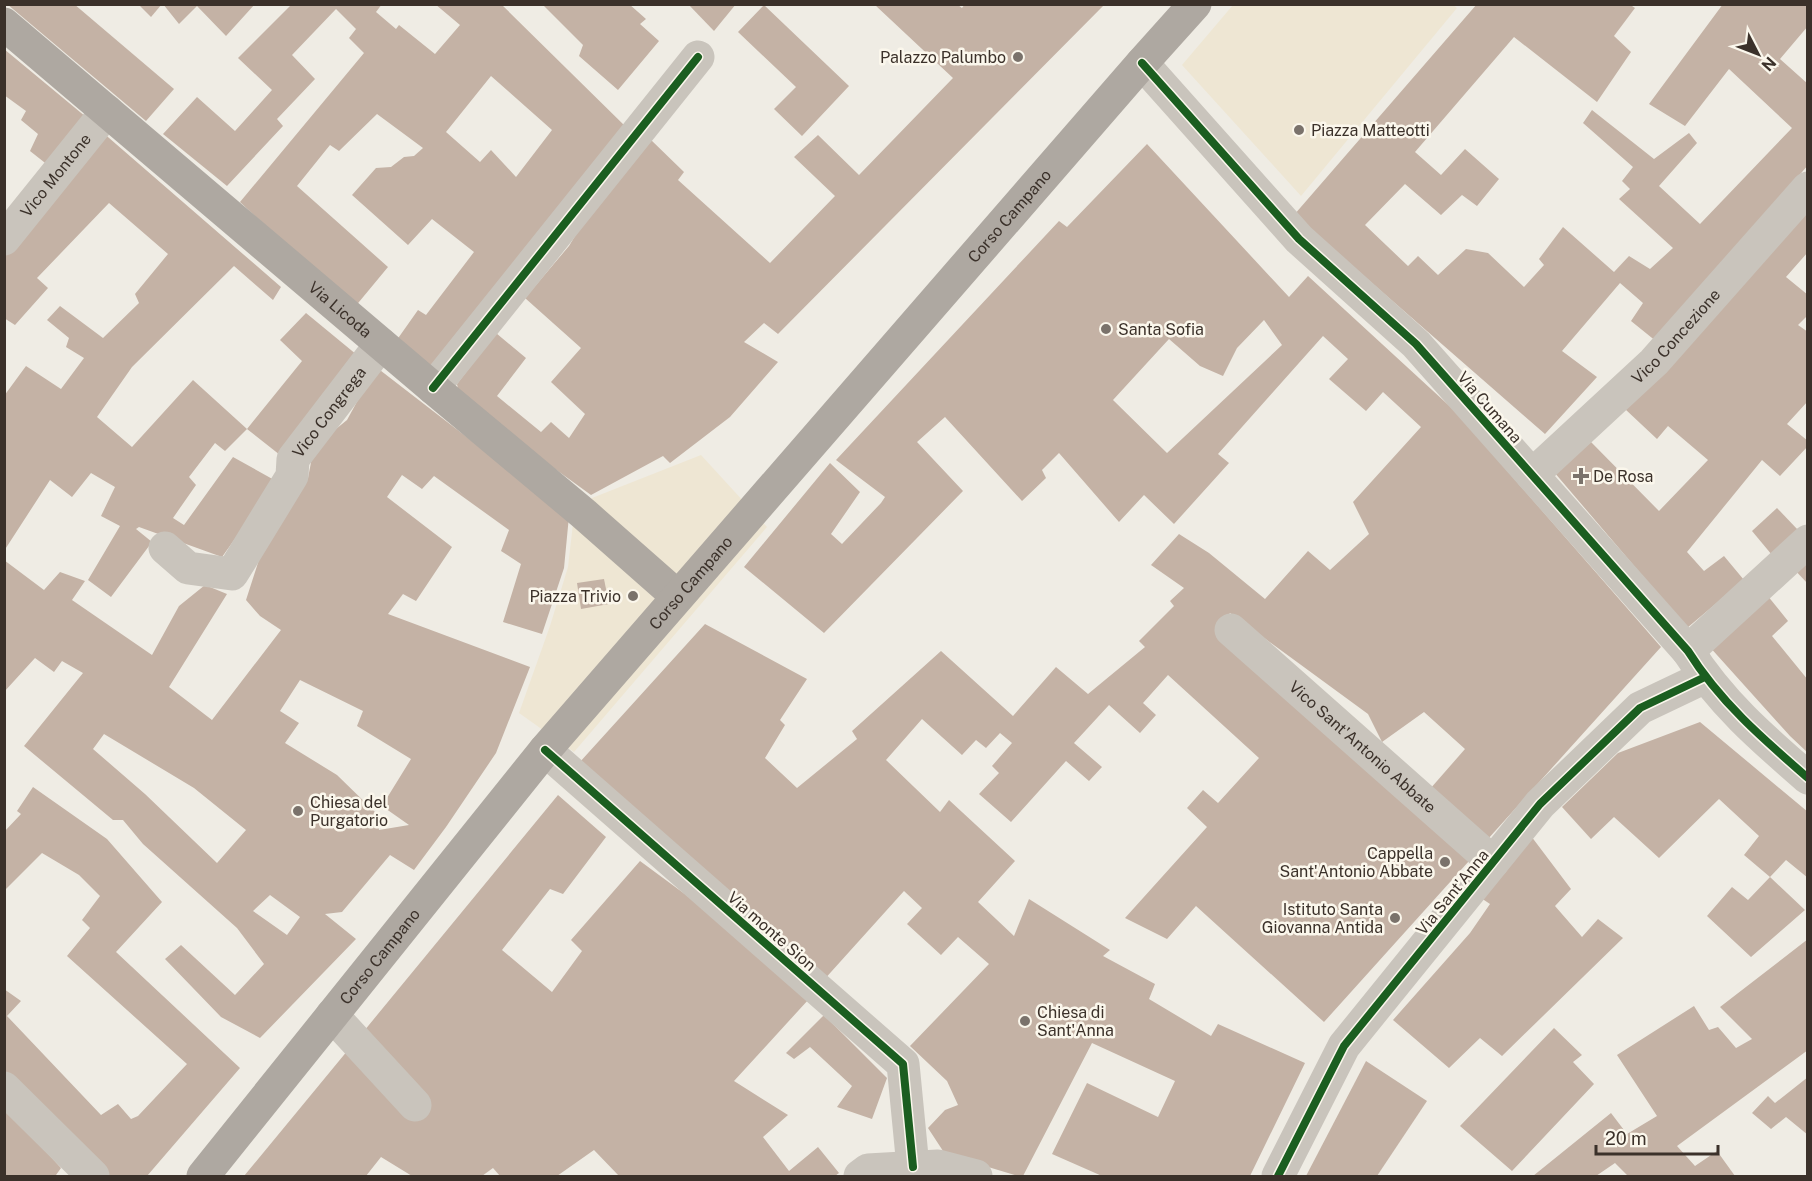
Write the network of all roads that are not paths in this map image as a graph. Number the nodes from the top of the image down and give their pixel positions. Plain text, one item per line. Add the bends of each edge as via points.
1 (1195, 4) edge
2 (4, 24) edge
3 (698, 57) dead end
4 (1142, 63) junction
5 (107, 111) junction
6 (1808, 188) edge
7 (4, 239) edge
8 (381, 344) junction
9 (433, 388) junction
10 (1532, 475) junction
11 (1808, 541) edge
12 (165, 548) dead end
13 (677, 596) junction
14 (1231, 630) dead end
15 (1696, 664) junction
16 (545, 750) junction
17 (1808, 778) edge
18 (1493, 862) junction
19 (332, 1014) junction
20 (4, 1088) edge
21 (415, 1105) dead end
22 (912, 1167) junction
23 (93, 1176) edge
24 (203, 1176) edge
25 (860, 1176) edge
26 (976, 1176) edge
27 (1278, 1176) edge

1 - 4 main road, Corso Campano
2 - 5 main road, Via Licoda
3 - 9 street
4 - 10 street, Via Cumana via 1299,238 1416,344
4 - 13 main road, Corso Campano
5 - 7 street, Vico Montone
5 - 8 main road, Via Licoda
6 - 10 street, Vico Concezione via 1654,362
8 - 9 main road, Via Licoda
8 - 12 street, Vico Congrega via 293,459 292,476 232,574 189,568
9 - 13 main road, Via Licoda
10 - 15 street, Via Cumana
11 - 15 street, Via Sant'Anna
13 - 16 main road, Corso Campano
14 - 18 street, Vico Sant'Antonio Abbate
15 - 17 street, Via Cumana via 1752,730
15 - 18 street, Via Sant'Anna via 1640,708 1540,804
16 - 19 main road, Corso Campano
16 - 22 street, Via monte Sion via 903,1064
18 - 27 street, Via Sant'Anna via 1344,1046
19 - 21 street
19 - 24 main road, Corso Campano
20 - 23 street
22 - 25 street via 868,1170
22 - 26 street via 938,1166

